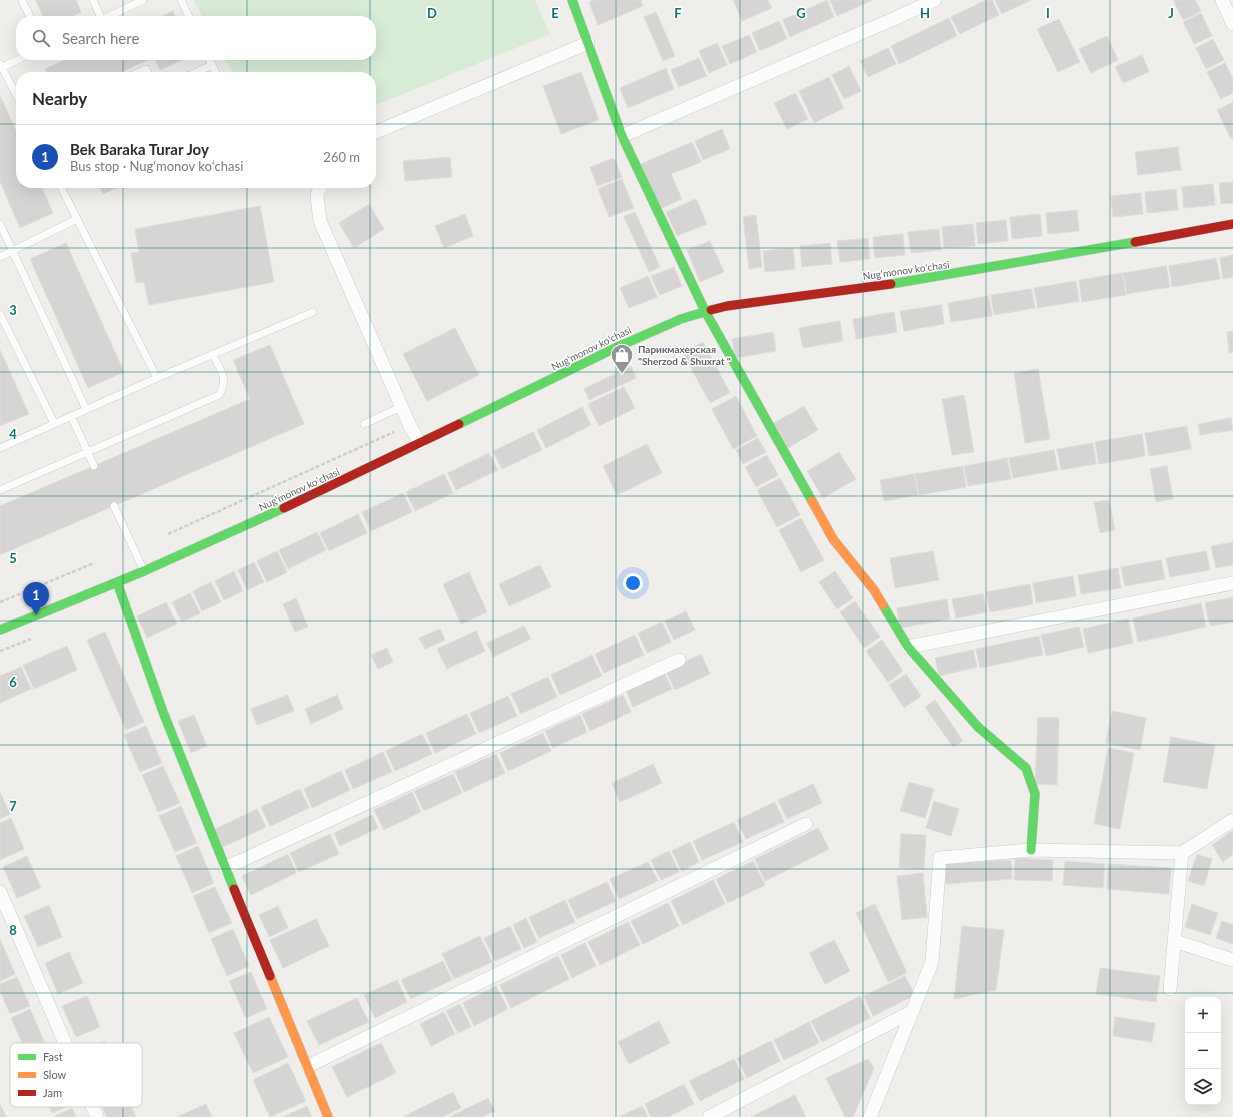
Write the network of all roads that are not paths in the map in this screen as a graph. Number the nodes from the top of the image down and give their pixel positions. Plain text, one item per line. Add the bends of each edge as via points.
1 (22, 0) edge
2 (93, 0) edge
3 (144, 0) edge
4 (181, 0) edge
5 (572, 0) edge
6 (935, 0) edge
7 (1222, 0) edge
8 (30, 16) edge
9 (99, 16) edge
10 (110, 16) edge
11 (189, 16) edge
12 (1233, 24) edge
13 (588, 43) junction
14 (16, 59) edge
15 (210, 60) edge
16 (1, 64) edge
17 (212, 65) junction
18 (139, 72) edge
19 (148, 72) edge
20 (197, 72) edge
21 (216, 72) edge
22 (16, 94) edge
23 (376, 132) edge
24 (622, 136) junction
25 (62, 188) edge
26 (319, 188) edge
27 (77, 218) junction
28 (0, 224) edge
29 (1233, 224) edge
30 (13, 250) junction
31 (0, 257) edge
32 (705, 311) junction
33 (313, 312) dead end
34 (0, 314) edge
35 (213, 355) junction
36 (157, 378) junction
37 (401, 407) junction
38 (86, 409) junction
39 (71, 416) junction
40 (54, 423) junction
41 (364, 424) dead end
42 (420, 443) junction
43 (0, 448) edge
44 (88, 452) junction
45 (94, 466) dead end
46 (0, 490) edge
47 (114, 506) dead end
48 (144, 571) junction
49 (117, 582) junction
50 (1233, 583) edge
51 (0, 630) edge
52 (908, 647) junction
53 (679, 660) dead end
54 (1233, 820) edge
55 (806, 824) dead end
56 (1031, 850) junction
57 (1182, 853) junction
58 (225, 868) junction
59 (0, 892) edge
60 (1175, 941) junction
61 (1233, 960) edge
62 (1170, 989) dead end
63 (913, 1011) junction
64 (65, 1043) edge
65 (308, 1066) junction
66 (93, 1107) edge
67 (97, 1117) edge
68 (328, 1117) edge
69 (709, 1117) edge
70 (870, 1117) edge

1 - 8 lane
2 - 9 lane
3 - 10 lane
4 - 11 lane
5 - 13 street
6 - 24 street
7 - 12 street
13 - 23 street
13 - 24 street
14 - 16 lane
15 - 17 lane
16 - 22 lane
17 - 20 lane
17 - 21 lane
18 - 19 lane via 146,69
24 - 32 street
25 - 27 lane
26 - 37 street via 317,196 320,221
27 - 30 lane
27 - 36 lane
28 - 30 lane
29 - 32 street, Nugʻmonov koʻchasi via 916,281 754,301
30 - 31 lane
30 - 38 lane
32 - 42 street, Nugʻmonov koʻchasi via 643,335
32 - 52 street via 833,539 874,590
33 - 35 lane
34 - 40 lane
35 - 36 lane
35 - 44 lane via 223,378 224,387 219,395
36 - 38 lane
37 - 41 lane
37 - 42 street
38 - 39 lane
39 - 40 lane
39 - 44 lane
40 - 43 lane
42 - 48 street, Nugʻmonov koʻchasi via 274,513
44 - 45 lane
44 - 46 lane
47 - 48 lane
48 - 49 street, Nugʻmonov koʻchasi
49 - 51 street, Nugʻmonov koʻchasi
49 - 58 street via 163,712
50 - 52 street
52 - 56 street via 978,727 1026,768 1035,794
53 - 58 street
54 - 57 street
55 - 65 street
56 - 57 street
56 - 63 street via 940,858 932,962
57 - 60 street
58 - 65 street
59 - 64 street
60 - 61 street
60 - 62 street
63 - 69 street
63 - 70 street
65 - 68 street
66 - 67 street

